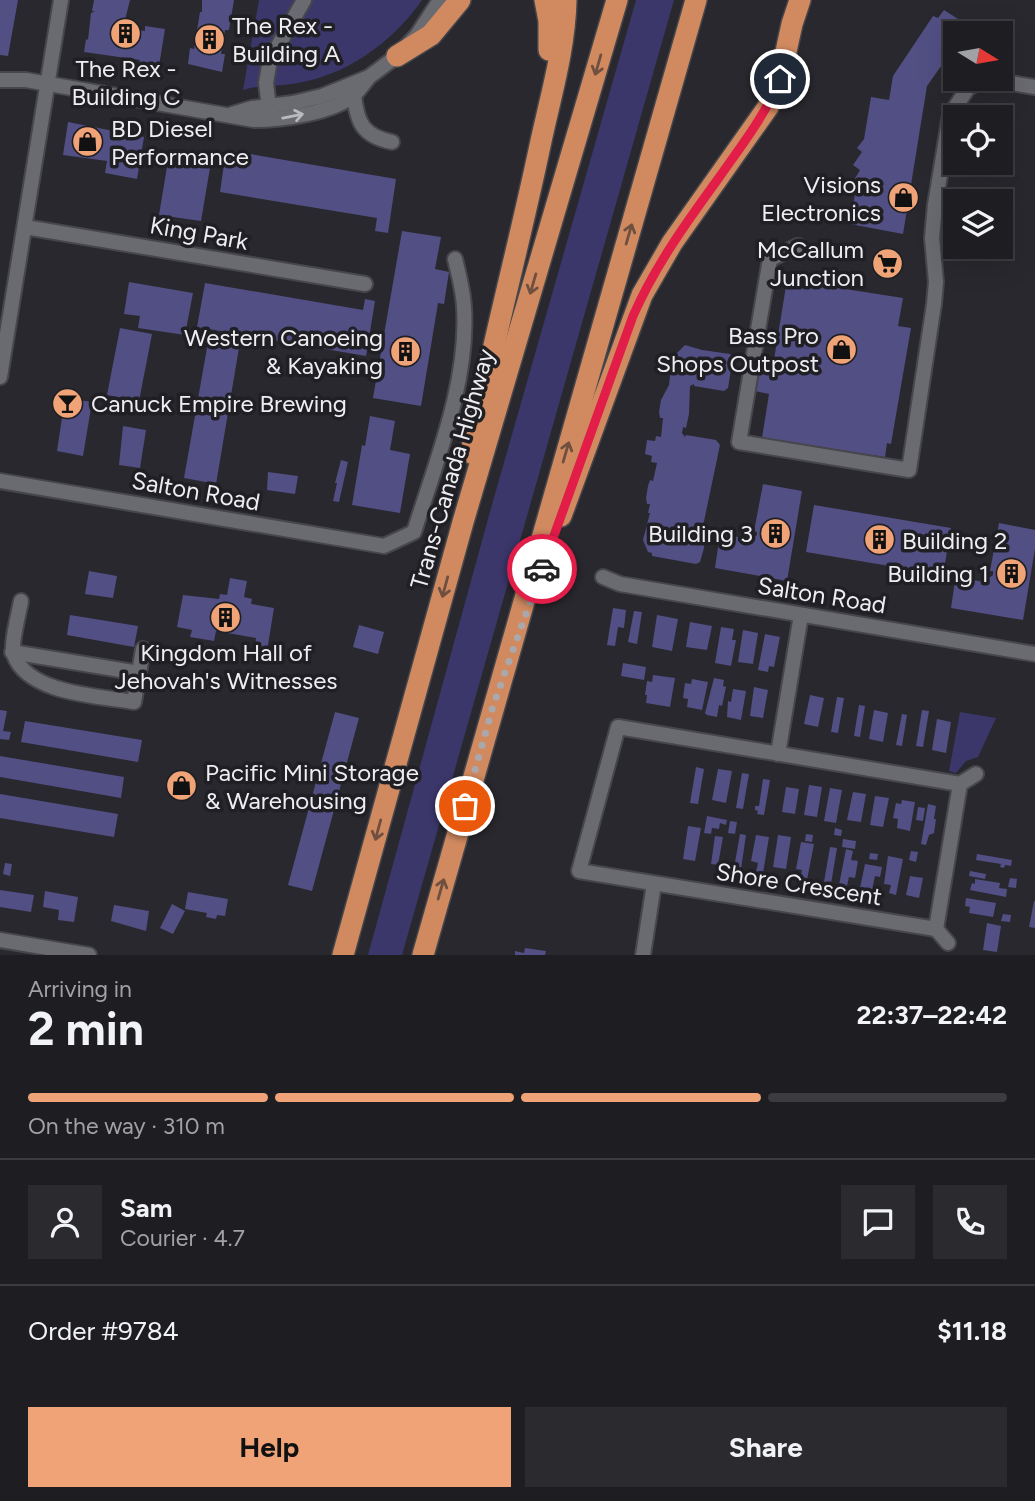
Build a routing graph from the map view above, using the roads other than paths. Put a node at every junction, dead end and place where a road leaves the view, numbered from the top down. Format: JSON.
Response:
{"nodes":[{"id":1,"x":61,"y":0,"type":"edge"},
{"id":2,"x":303,"y":0,"type":"edge"},
{"id":3,"x":440,"y":0,"type":"edge"},
{"id":4,"x":460,"y":0,"type":"edge"},
{"id":5,"x":545,"y":0,"type":"edge"},
{"id":6,"x":566,"y":0,"type":"edge"},
{"id":7,"x":617,"y":0,"type":"edge"},
{"id":8,"x":696,"y":0,"type":"edge"},
{"id":9,"x":800,"y":0,"type":"edge"},
{"id":10,"x":397,"y":56,"type":"junction"},
{"id":11,"x":369,"y":76,"type":"junction"},
{"id":12,"x":0,"y":80,"type":"edge"},
{"id":13,"x":48,"y":84,"type":"junction"},
{"id":14,"x":1035,"y":87,"type":"edge"},
{"id":15,"x":354,"y":95,"type":"junction"},
{"id":16,"x":269,"y":107,"type":"junction"},
{"id":17,"x":230,"y":114,"type":"junction"},
{"id":18,"x":392,"y":142,"type":"dead end"},
{"id":19,"x":533,"y":181,"type":"junction"},
{"id":20,"x":25,"y":227,"type":"junction"},
{"id":21,"x":798,"y":246,"type":"dead end"},
{"id":22,"x":455,"y":259,"type":"dead end"},
{"id":23,"x":365,"y":284,"type":"dead end"},
{"id":24,"x":0,"y":377,"type":"edge"},
{"id":25,"x":0,"y":481,"type":"edge"},
{"id":26,"x":463,"y":522,"type":"junction"},
{"id":27,"x":603,"y":577,"type":"dead end"},
{"id":28,"x":20,"y":601,"type":"dead end"},
{"id":29,"x":801,"y":615,"type":"junction"},
{"id":30,"x":143,"y":649,"type":"dead end"},
{"id":31,"x":12,"y":652,"type":"junction"},
{"id":32,"x":1035,"y":654,"type":"edge"},
{"id":33,"x":139,"y":673,"type":"junction"},
{"id":34,"x":493,"y":706,"type":"junction"},
{"id":35,"x":778,"y":754,"type":"junction"},
{"id":36,"x":976,"y":774,"type":"dead end"},
{"id":37,"x":960,"y":784,"type":"junction"},
{"id":38,"x":654,"y":884,"type":"junction"},
{"id":39,"x":936,"y":929,"type":"junction"},
{"id":40,"x":0,"y":940,"type":"edge"},
{"id":41,"x":948,"y":943,"type":"dead end"},
{"id":42,"x":89,"y":955,"type":"edge"},
{"id":43,"x":343,"y":955,"type":"edge"},
{"id":44,"x":423,"y":955,"type":"edge"},
{"id":45,"x":643,"y":955,"type":"edge"}],
"edges":[{"from":1,"to":13,"type":"street"},
{"from":2,"to":16,"type":"street"},
{"from":3,"to":10,"type":"street"},
{"from":4,"to":10,"type":"highway"},
{"from":5,"to":19,"type":"highway"},
{"from":6,"to":19,"type":"highway"},
{"from":7,"to":26,"type":"highway","name":"Trans-Canada Highway","one_way":true},
{"from":34,"to":8,"type":"highway","one_way":true},
{"from":9,"to":34,"type":"highway"},
{"from":10,"to":11,"type":"street"},
{"from":11,"to":15,"type":"street"},
{"from":11,"to":16,"type":"street"},
{"from":12,"to":13,"type":"street"},
{"from":13,"to":17,"type":"street"},
{"from":13,"to":20,"type":"street"},
{"from":14,"to":21,"type":"street"},
{"from":17,"to":15,"type":"street","one_way":true},
{"from":15,"to":18,"type":"street"},
{"from":16,"to":17,"type":"street"},
{"from":19,"to":26,"type":"highway"},
{"from":20,"to":23,"type":"street","name":"King Park"},
{"from":20,"to":24,"type":"street"},
{"from":22,"to":25,"type":"street","name":"Salton Road"},
{"from":26,"to":43,"type":"highway","name":"Trans-Canada Highway","one_way":true},
{"from":27,"to":29,"type":"street","name":"Salton Road"},
{"from":28,"to":31,"type":"street"},
{"from":29,"to":32,"type":"street","name":"Salton Road"},
{"from":29,"to":35,"type":"street"},
{"from":30,"to":33,"type":"street"},
{"from":31,"to":33,"type":"street"},
{"from":31,"to":33,"type":"street"},
{"from":44,"to":34,"type":"highway","one_way":true},
{"from":35,"to":37,"type":"street"},
{"from":35,"to":38,"type":"street","name":"Shore Crescent"},
{"from":36,"to":37,"type":"street"},
{"from":37,"to":39,"type":"street"},
{"from":38,"to":39,"type":"street","name":"Shore Crescent"},
{"from":38,"to":45,"type":"street"},
{"from":39,"to":41,"type":"street"},
{"from":40,"to":42,"type":"street"}]}
